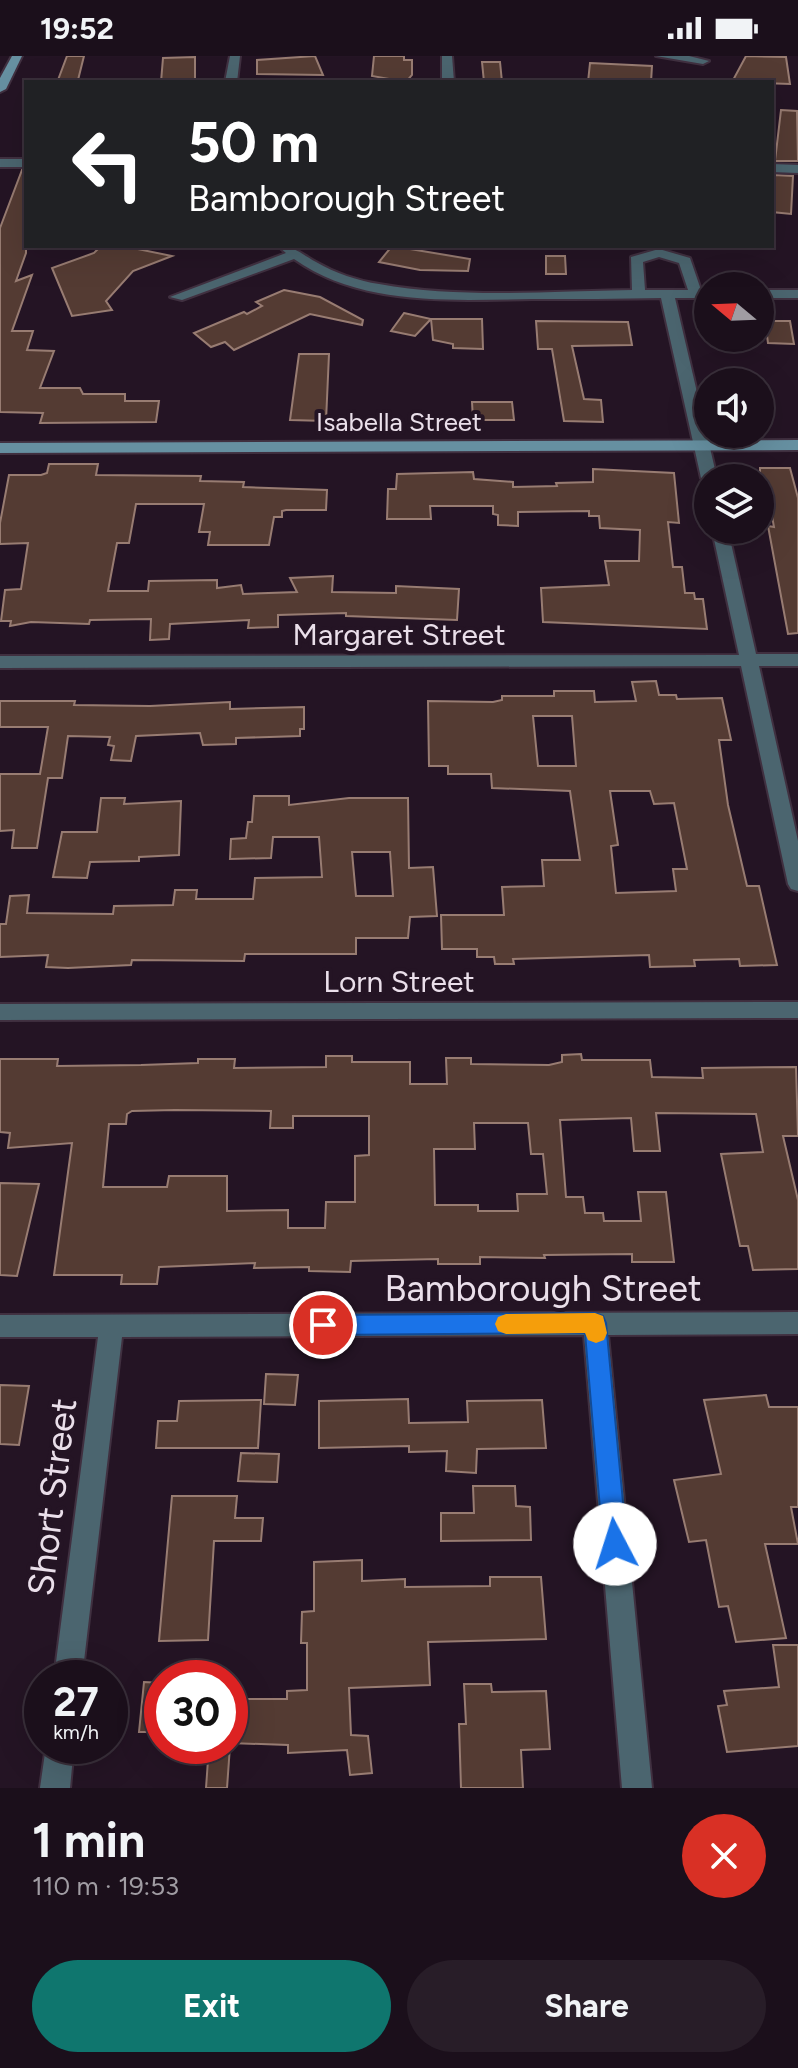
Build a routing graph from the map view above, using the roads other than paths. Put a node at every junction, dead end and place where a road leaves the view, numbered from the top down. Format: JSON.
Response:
{"nodes":[{"id":1,"x":4,"y":56,"type":"edge"},
{"id":2,"x":17,"y":56,"type":"edge"},
{"id":3,"x":235,"y":56,"type":"edge"},
{"id":4,"x":447,"y":56,"type":"edge"},
{"id":5,"x":661,"y":56,"type":"edge"},
{"id":6,"x":703,"y":61,"type":"dead end"},
{"id":7,"x":0,"y":78,"type":"edge"},
{"id":8,"x":231,"y":80,"type":"edge"},
{"id":9,"x":448,"y":80,"type":"edge"},
{"id":10,"x":0,"y":89,"type":"edge"},
{"id":11,"x":0,"y":163,"type":"edge"},
{"id":12,"x":24,"y":163,"type":"edge"},
{"id":13,"x":774,"y":168,"type":"edge"},
{"id":14,"x":798,"y":169,"type":"edge"},
{"id":15,"x":289,"y":250,"type":"edge"},
{"id":16,"x":694,"y":278,"type":"edge"},
{"id":17,"x":639,"y":294,"type":"junction"},
{"id":18,"x":667,"y":294,"type":"junction"},
{"id":19,"x":694,"y":294,"type":"edge"},
{"id":20,"x":774,"y":294,"type":"edge"},
{"id":21,"x":798,"y":294,"type":"edge"},
{"id":22,"x":177,"y":297,"type":"dead end"},
{"id":23,"x":694,"y":411,"type":"edge"},
{"id":24,"x":774,"y":445,"type":"edge"},
{"id":25,"x":798,"y":445,"type":"edge"},
{"id":26,"x":694,"y":446,"type":"edge"},
{"id":27,"x":0,"y":448,"type":"edge"},
{"id":28,"x":723,"y":544,"type":"edge"},
{"id":29,"x":798,"y":660,"type":"edge"},
{"id":30,"x":748,"y":661,"type":"junction"},
{"id":31,"x":0,"y":662,"type":"edge"},
{"id":32,"x":798,"y":884,"type":"edge"},
{"id":33,"x":798,"y":1010,"type":"edge"},
{"id":34,"x":0,"y":1012,"type":"edge"},
{"id":35,"x":595,"y":1323,"type":"junction"},
{"id":36,"x":798,"y":1323,"type":"edge"},
{"id":37,"x":0,"y":1326,"type":"edge"},
{"id":38,"x":111,"y":1326,"type":"junction"},
{"id":39,"x":70,"y":1660,"type":"edge"},
{"id":40,"x":58,"y":1764,"type":"edge"},
{"id":41,"x":55,"y":1788,"type":"edge"},
{"id":42,"x":637,"y":1788,"type":"edge"}],
"edges":[{"from":1,"to":7,"type":"street"},
{"from":2,"to":10,"type":"street"},
{"from":3,"to":8,"type":"street"},
{"from":4,"to":9,"type":"street"},
{"from":5,"to":6,"type":"street"},
{"from":11,"to":12,"type":"street"},
{"from":13,"to":14,"type":"street"},
{"from":15,"to":17,"type":"street"},
{"from":15,"to":22,"type":"street"},
{"from":16,"to":17,"type":"street"},
{"from":17,"to":18,"type":"street"},
{"from":18,"to":19,"type":"street"},
{"from":18,"to":23,"type":"street"},
{"from":20,"to":21,"type":"street"},
{"from":24,"to":25,"type":"street","name":"Isabella Street"},
{"from":26,"to":27,"type":"street","name":"Isabella Street"},
{"from":28,"to":30,"type":"street"},
{"from":29,"to":30,"type":"street","name":"Margaret Street"},
{"from":30,"to":31,"type":"street","name":"Margaret Street"},
{"from":30,"to":32,"type":"street"},
{"from":33,"to":34,"type":"street","name":"Lorn Street"},
{"from":35,"to":36,"type":"street","name":"Bamborough Street"},
{"from":35,"to":38,"type":"street","name":"Bamborough Street"},
{"from":35,"to":42,"type":"street"},
{"from":37,"to":38,"type":"street","name":"Bamborough Street"},
{"from":38,"to":39,"type":"street","name":"Short Street"},
{"from":40,"to":41,"type":"street"}]}
